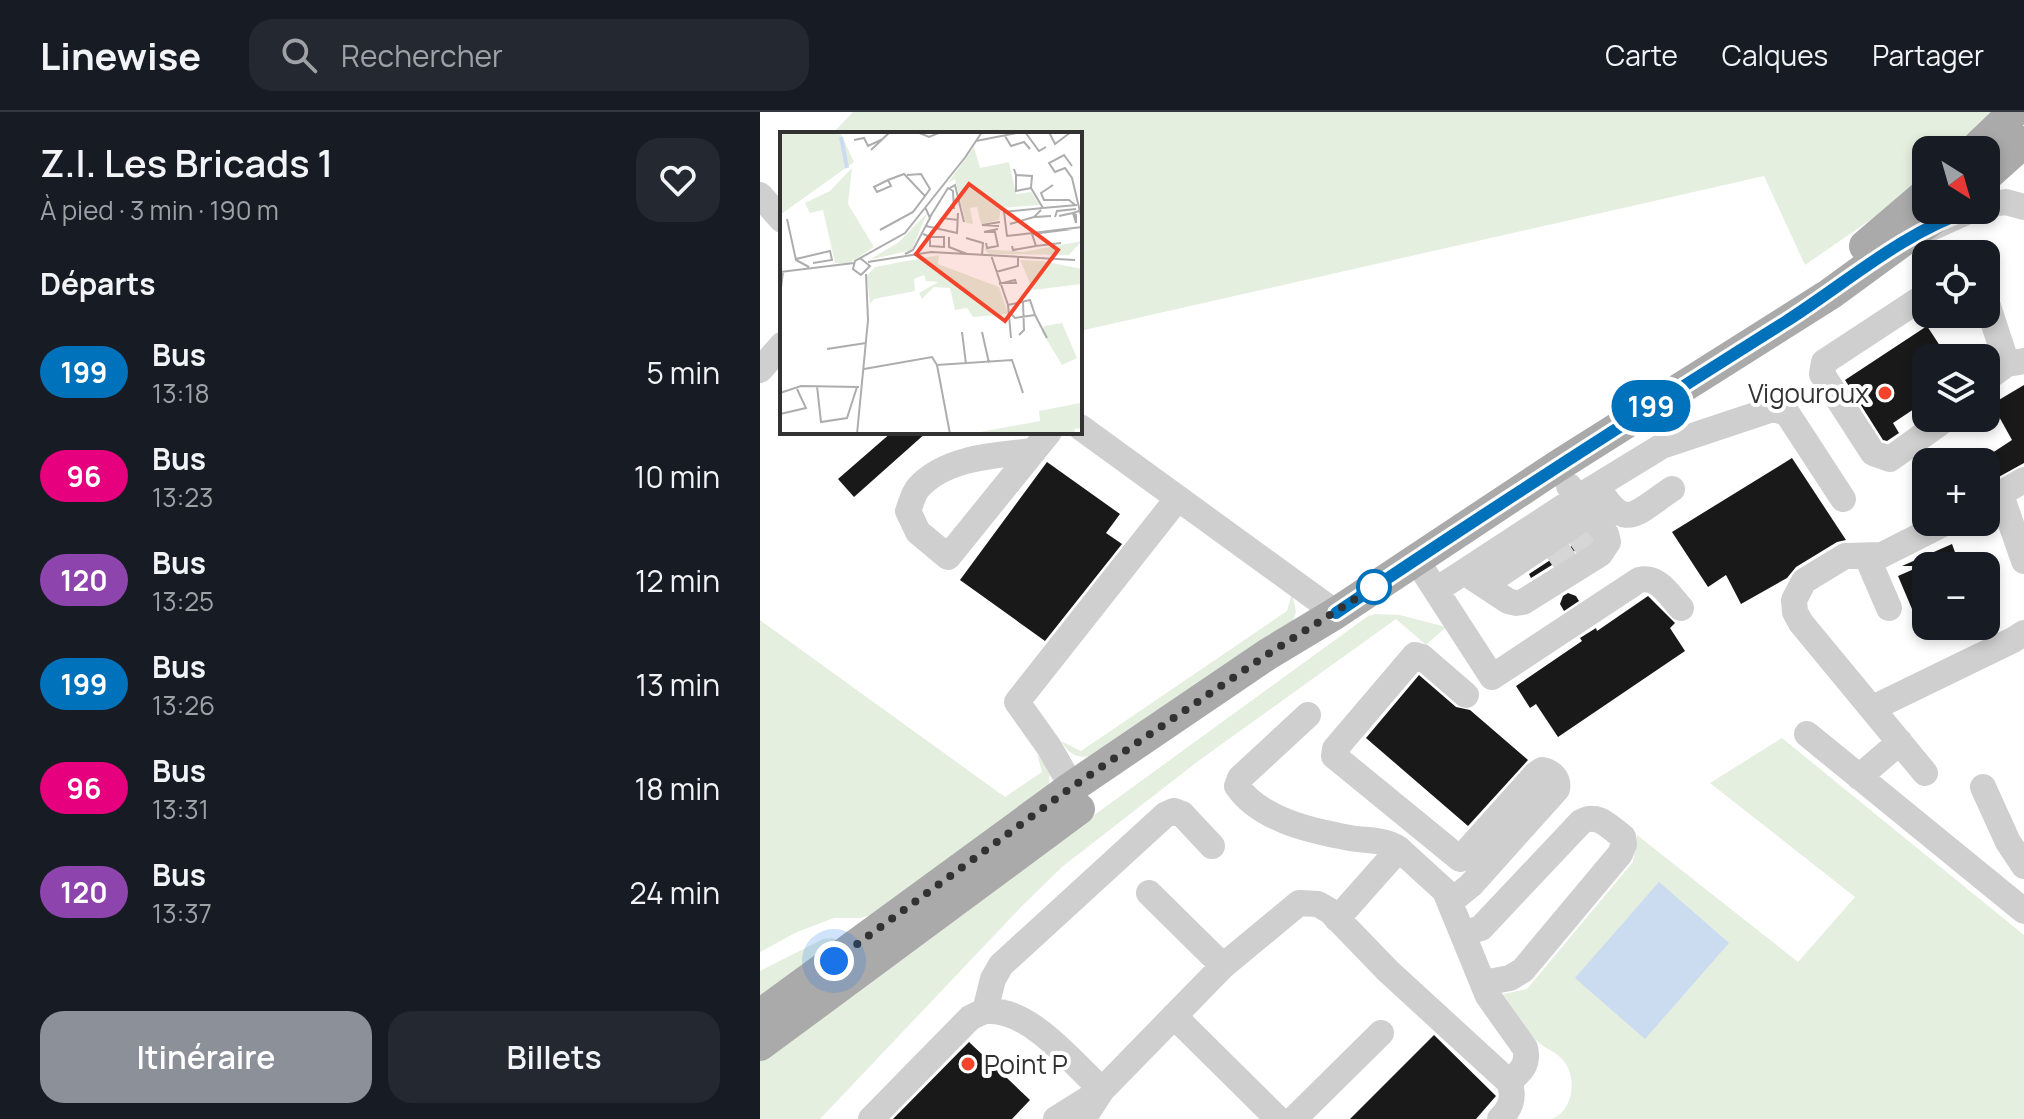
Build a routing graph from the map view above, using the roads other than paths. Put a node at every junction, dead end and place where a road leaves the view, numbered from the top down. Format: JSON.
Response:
{"nodes":[{"id":1,"x":2014,"y":112,"type":"edge"},
{"id":2,"x":1989,"y":136,"type":"edge"},
{"id":3,"x":2024,"y":142,"type":"edge"},
{"id":4,"x":2000,"y":163,"type":"edge"},
{"id":5,"x":760,"y":195,"type":"edge"},
{"id":6,"x":2000,"y":203,"type":"edge"},
{"id":7,"x":1912,"y":206,"type":"edge"},
{"id":8,"x":2024,"y":207,"type":"edge"},
{"id":9,"x":760,"y":217,"type":"edge"},
{"id":10,"x":780,"y":218,"type":"edge"},
{"id":11,"x":1927,"y":224,"type":"edge"},
{"id":12,"x":1940,"y":224,"type":"edge"},
{"id":13,"x":780,"y":231,"type":"edge"},
{"id":14,"x":1907,"y":239,"type":"junction"},
{"id":15,"x":1912,"y":304,"type":"edge"},
{"id":16,"x":1994,"y":328,"type":"edge"},
{"id":17,"x":780,"y":347,"type":"edge"},
{"id":18,"x":2006,"y":368,"type":"edge"},
{"id":19,"x":760,"y":370,"type":"edge"},
{"id":20,"x":1621,"y":425,"type":"junction"},
{"id":21,"x":1082,"y":428,"type":"edge"},
{"id":22,"x":1928,"y":432,"type":"edge"},
{"id":23,"x":1041,"y":441,"type":"edge"},
{"id":24,"x":1556,"y":467,"type":"junction"},
{"id":25,"x":2024,"y":480,"type":"edge"},
{"id":26,"x":1672,"y":489,"type":"dead end"},
{"id":27,"x":2000,"y":495,"type":"edge"},
{"id":28,"x":1178,"y":498,"type":"junction"},
{"id":29,"x":1843,"y":499,"type":"dead end"},
{"id":30,"x":2000,"y":511,"type":"edge"},
{"id":31,"x":1919,"y":536,"type":"edge"},
{"id":32,"x":1562,"y":549,"type":"junction"},
{"id":33,"x":1867,"y":557,"type":"junction"},
{"id":34,"x":1416,"y":559,"type":"junction"},
{"id":35,"x":2024,"y":561,"type":"edge"},
{"id":36,"x":1474,"y":579,"type":"junction"},
{"id":37,"x":1436,"y":590,"type":"junction"},
{"id":38,"x":1681,"y":608,"type":"dead end"},
{"id":39,"x":1889,"y":608,"type":"dead end"},
{"id":40,"x":1336,"y":613,"type":"junction"},
{"id":41,"x":2024,"y":633,"type":"edge"},
{"id":42,"x":1466,"y":695,"type":"dead end"},
{"id":43,"x":1873,"y":708,"type":"junction"},
{"id":44,"x":1308,"y":715,"type":"dead end"},
{"id":45,"x":1807,"y":734,"type":"dead end"},
{"id":46,"x":1900,"y":742,"type":"junction"},
{"id":47,"x":1925,"y":773,"type":"dead end"},
{"id":48,"x":1859,"y":777,"type":"junction"},
{"id":49,"x":1072,"y":787,"type":"junction"},
{"id":50,"x":1983,"y":787,"type":"dead end"},
{"id":51,"x":1394,"y":806,"type":"junction"},
{"id":52,"x":1362,"y":839,"type":"junction"},
{"id":53,"x":1212,"y":846,"type":"dead end"},
{"id":54,"x":1399,"y":849,"type":"junction"},
{"id":55,"x":1460,"y":859,"type":"junction"},
{"id":56,"x":2024,"y":866,"type":"edge"},
{"id":57,"x":1149,"y":893,"type":"dead end"},
{"id":58,"x":1444,"y":893,"type":"junction"},
{"id":59,"x":2024,"y":911,"type":"edge"},
{"id":60,"x":1337,"y":919,"type":"junction"},
{"id":61,"x":1463,"y":934,"type":"junction"},
{"id":62,"x":1223,"y":966,"type":"junction"},
{"id":63,"x":1483,"y":983,"type":"junction"},
{"id":64,"x":985,"y":1011,"type":"junction"},
{"id":65,"x":760,"y":1015,"type":"edge"},
{"id":66,"x":1174,"y":1016,"type":"junction"},
{"id":67,"x":1381,"y":1033,"type":"dead end"},
{"id":68,"x":760,"y":1045,"type":"edge"},
{"id":69,"x":1509,"y":1082,"type":"junction"},
{"id":70,"x":1102,"y":1090,"type":"junction"},
{"id":71,"x":871,"y":1119,"type":"edge"},
{"id":72,"x":1056,"y":1119,"type":"edge"},
{"id":73,"x":1083,"y":1119,"type":"edge"},
{"id":74,"x":1278,"y":1119,"type":"edge"},
{"id":75,"x":1294,"y":1119,"type":"edge"},
{"id":76,"x":1500,"y":1119,"type":"edge"}],
"edges":[{"from":1,"to":2,"type":"main road"},
{"from":3,"to":4,"type":"main road"},
{"from":5,"to":10,"type":"street"},
{"from":6,"to":8,"type":"street"},
{"from":7,"to":20,"type":"main road"},
{"from":9,"to":13,"type":"street"},
{"from":11,"to":14,"type":"main road"},
{"from":12,"to":14,"type":"street"},
{"from":14,"to":20,"type":"main road"},
{"from":15,"to":22,"type":"street"},
{"from":16,"to":18,"type":"street"},
{"from":17,"to":19,"type":"street"},
{"from":20,"to":24,"type":"main road"},
{"from":21,"to":28,"type":"street"},
{"from":23,"to":23,"type":"street"},
{"from":24,"to":32,"type":"street"},
{"from":24,"to":34,"type":"main road"},
{"from":25,"to":27,"type":"street"},
{"from":26,"to":32,"type":"street"},
{"from":28,"to":40,"type":"street"},
{"from":28,"to":49,"type":"street"},
{"from":29,"to":32,"type":"street"},
{"from":30,"to":35,"type":"street"},
{"from":31,"to":33,"type":"street"},
{"from":32,"to":36,"type":"street"},
{"from":32,"to":36,"type":"street"},
{"from":32,"to":36,"type":"street"},
{"from":33,"to":39,"type":"street"},
{"from":33,"to":43,"type":"street"},
{"from":34,"to":37,"type":"street"},
{"from":34,"to":40,"type":"main road"},
{"from":36,"to":37,"type":"street"},
{"from":37,"to":38,"type":"street"},
{"from":40,"to":49,"type":"main road"},
{"from":40,"to":68,"type":"main road"},
{"from":41,"to":43,"type":"street"},
{"from":42,"to":51,"type":"street"},
{"from":43,"to":46,"type":"street"},
{"from":44,"to":52,"type":"street"},
{"from":45,"to":48,"type":"street"},
{"from":46,"to":47,"type":"street"},
{"from":46,"to":48,"type":"street"},
{"from":48,"to":59,"type":"street"},
{"from":49,"to":65,"type":"main road"},
{"from":50,"to":56,"type":"street"},
{"from":51,"to":52,"type":"street"},
{"from":51,"to":55,"type":"street"},
{"from":52,"to":54,"type":"street"},
{"from":53,"to":64,"type":"street"},
{"from":54,"to":58,"type":"street"},
{"from":54,"to":60,"type":"street"},
{"from":55,"to":58,"type":"street"},
{"from":55,"to":58,"type":"street"},
{"from":57,"to":62,"type":"street"},
{"from":58,"to":61,"type":"street"},
{"from":60,"to":62,"type":"street"},
{"from":60,"to":69,"type":"street"},
{"from":61,"to":63,"type":"street"},
{"from":61,"to":63,"type":"street"},
{"from":62,"to":66,"type":"street"},
{"from":63,"to":69,"type":"street"},
{"from":64,"to":70,"type":"street"},
{"from":64,"to":71,"type":"street"},
{"from":66,"to":70,"type":"street"},
{"from":66,"to":74,"type":"street"},
{"from":67,"to":75,"type":"street"},
{"from":69,"to":76,"type":"street"},
{"from":70,"to":72,"type":"street"},
{"from":70,"to":73,"type":"street"}]}
